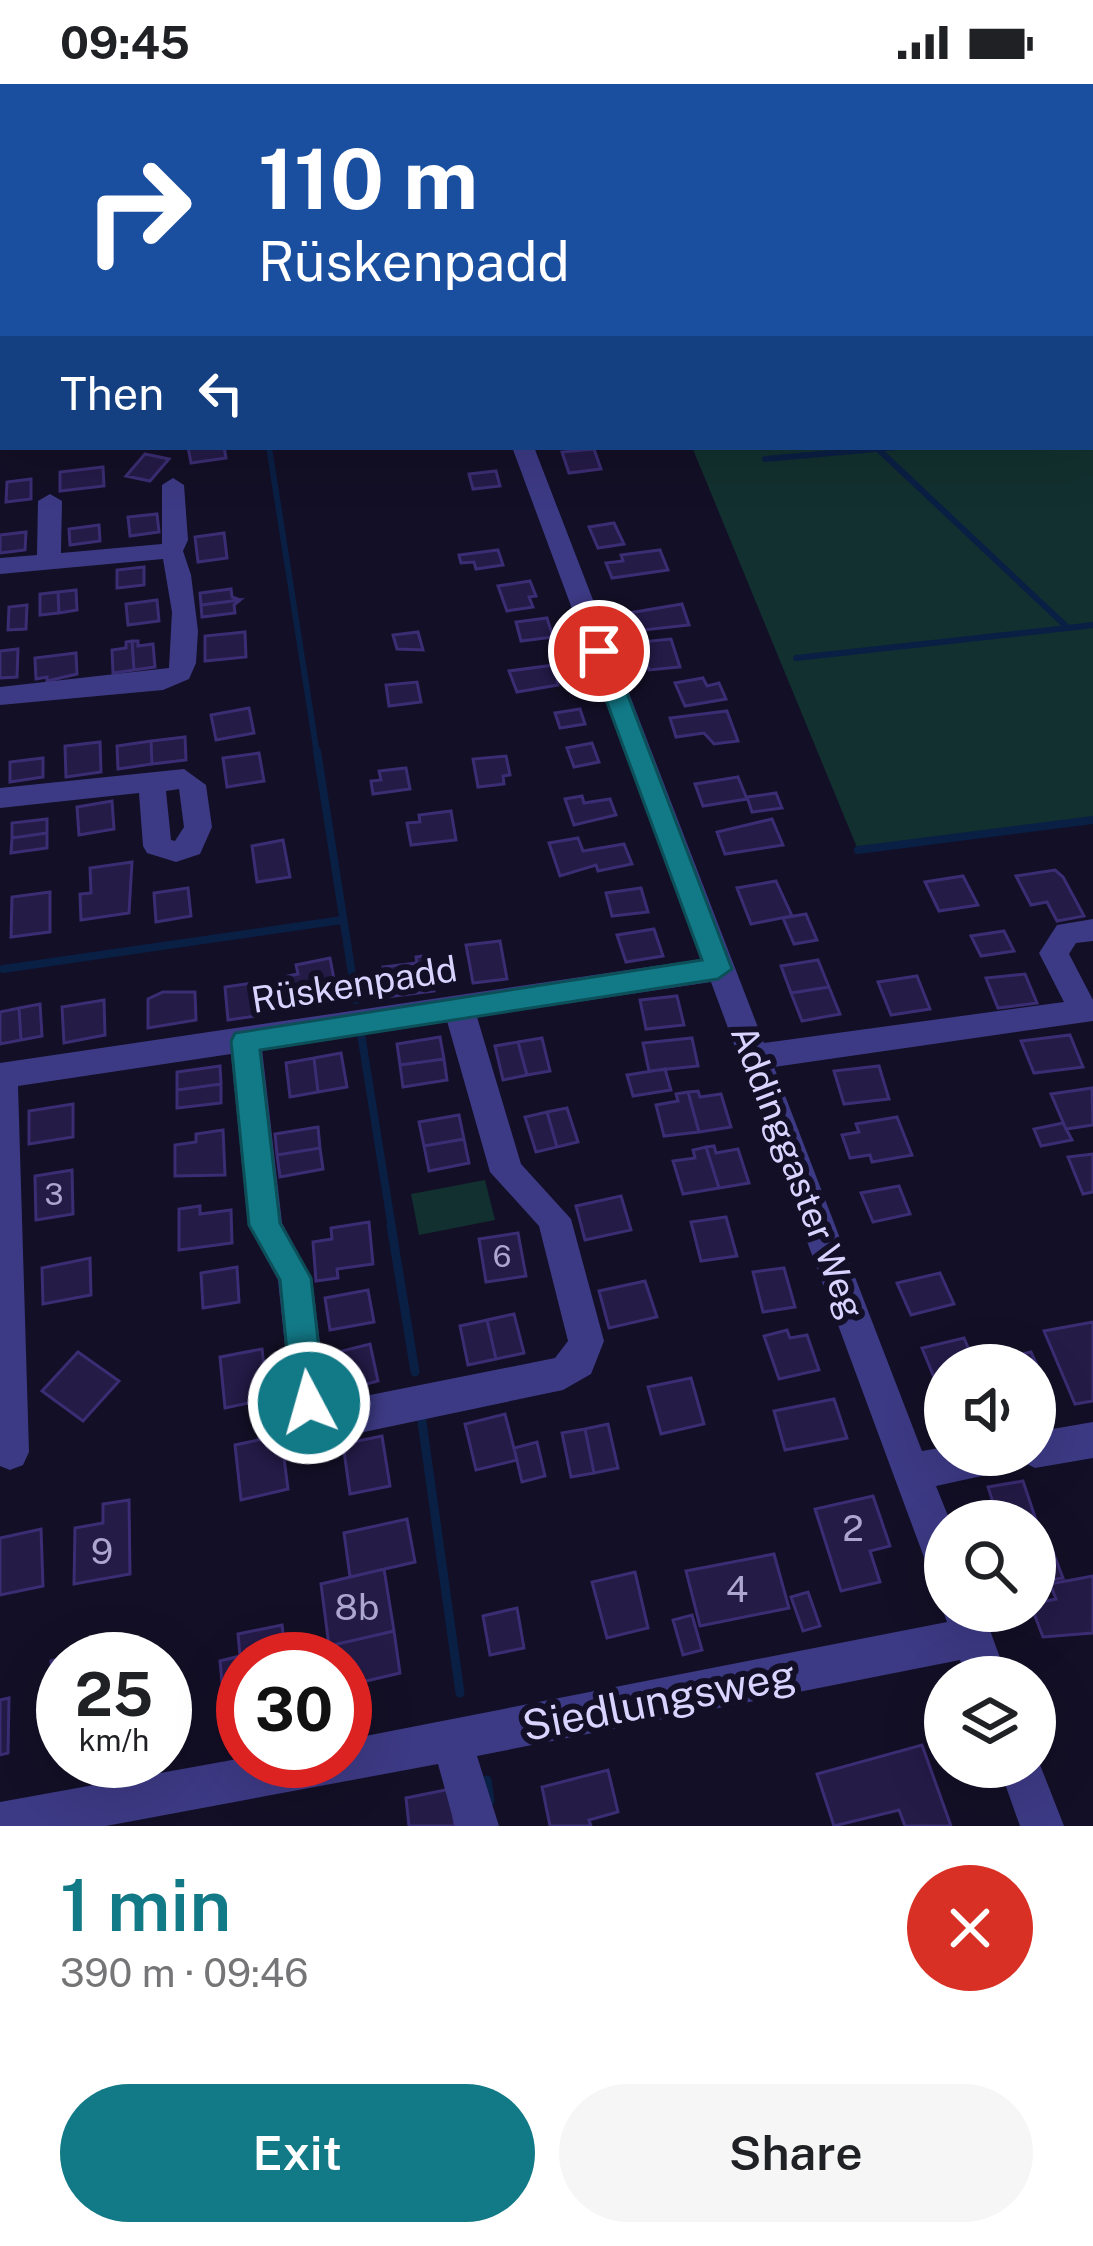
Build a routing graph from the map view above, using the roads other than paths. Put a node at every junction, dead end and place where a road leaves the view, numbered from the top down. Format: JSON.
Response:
{"nodes":[{"id":1,"x":524,"y":450,"type":"edge"},
{"id":2,"x":173,"y":485,"type":"dead end"},
{"id":3,"x":50,"y":501,"type":"dead end"},
{"id":4,"x":171,"y":551,"type":"junction"},
{"id":5,"x":49,"y":563,"type":"junction"},
{"id":6,"x":0,"y":566,"type":"edge"},
{"id":7,"x":0,"y":696,"type":"edge"},
{"id":8,"x":152,"y":785,"type":"dead end"},
{"id":9,"x":0,"y":798,"type":"edge"},
{"id":10,"x":1093,"y":930,"type":"edge"},
{"id":11,"x":718,"y":969,"type":"junction"},
{"id":12,"x":458,"y":1005,"type":"junction"},
{"id":13,"x":1088,"y":1021,"type":"edge"},
{"id":14,"x":245,"y":1041,"type":"junction"},
{"id":15,"x":753,"y":1057,"type":"junction"},
{"id":16,"x":1,"y":1074,"type":"edge"},
{"id":17,"x":1093,"y":1440,"type":"edge"},
{"id":18,"x":1056,"y":1446,"type":"edge"},
{"id":19,"x":10,"y":1452,"type":"dead end"},
{"id":20,"x":924,"y":1469,"type":"edge"},
{"id":21,"x":914,"y":1471,"type":"junction"},
{"id":22,"x":924,"y":1500,"type":"edge"},
{"id":23,"x":932,"y":1632,"type":"edge"},
{"id":24,"x":452,"y":1741,"type":"junction"},
{"id":25,"x":372,"y":1756,"type":"edge"},
{"id":26,"x":242,"y":1788,"type":"edge"},
{"id":27,"x":1028,"y":1788,"type":"edge"},
{"id":28,"x":156,"y":1811,"type":"edge"},
{"id":29,"x":0,"y":1824,"type":"edge"},
{"id":30,"x":477,"y":1826,"type":"edge"},
{"id":31,"x":1042,"y":1826,"type":"edge"}],
"edges":[{"from":1,"to":11,"type":"street","name":"Addinggaster Weg"},
{"from":2,"to":4,"type":"street"},
{"from":3,"to":5,"type":"street"},
{"from":4,"to":5,"type":"street"},
{"from":4,"to":7,"type":"street"},
{"from":5,"to":6,"type":"street"},
{"from":8,"to":9,"type":"street"},
{"from":10,"to":13,"type":"street"},
{"from":11,"to":12,"type":"street","name":"Rüskenpadd"},
{"from":11,"to":15,"type":"street","name":"Addinggaster Weg"},
{"from":12,"to":14,"type":"street","name":"Rüskenpadd"},
{"from":12,"to":14,"type":"street"},
{"from":13,"to":15,"type":"street"},
{"from":14,"to":16,"type":"street","name":"Rüskenpadd"},
{"from":15,"to":21,"type":"street","name":"Addinggaster Weg"},
{"from":16,"to":19,"type":"street"},
{"from":17,"to":18,"type":"street"},
{"from":20,"to":21,"type":"street"},
{"from":21,"to":22,"type":"street","name":"Addinggaster Weg"},
{"from":23,"to":24,"type":"street","name":"Siedlungsweg"},
{"from":24,"to":25,"type":"street","name":"Siedlungsweg"},
{"from":24,"to":30,"type":"street"},
{"from":26,"to":28,"type":"street","name":"Siedlungsweg"},
{"from":27,"to":31,"type":"street"},
{"from":28,"to":29,"type":"street","name":"Siedlungsweg"}]}
